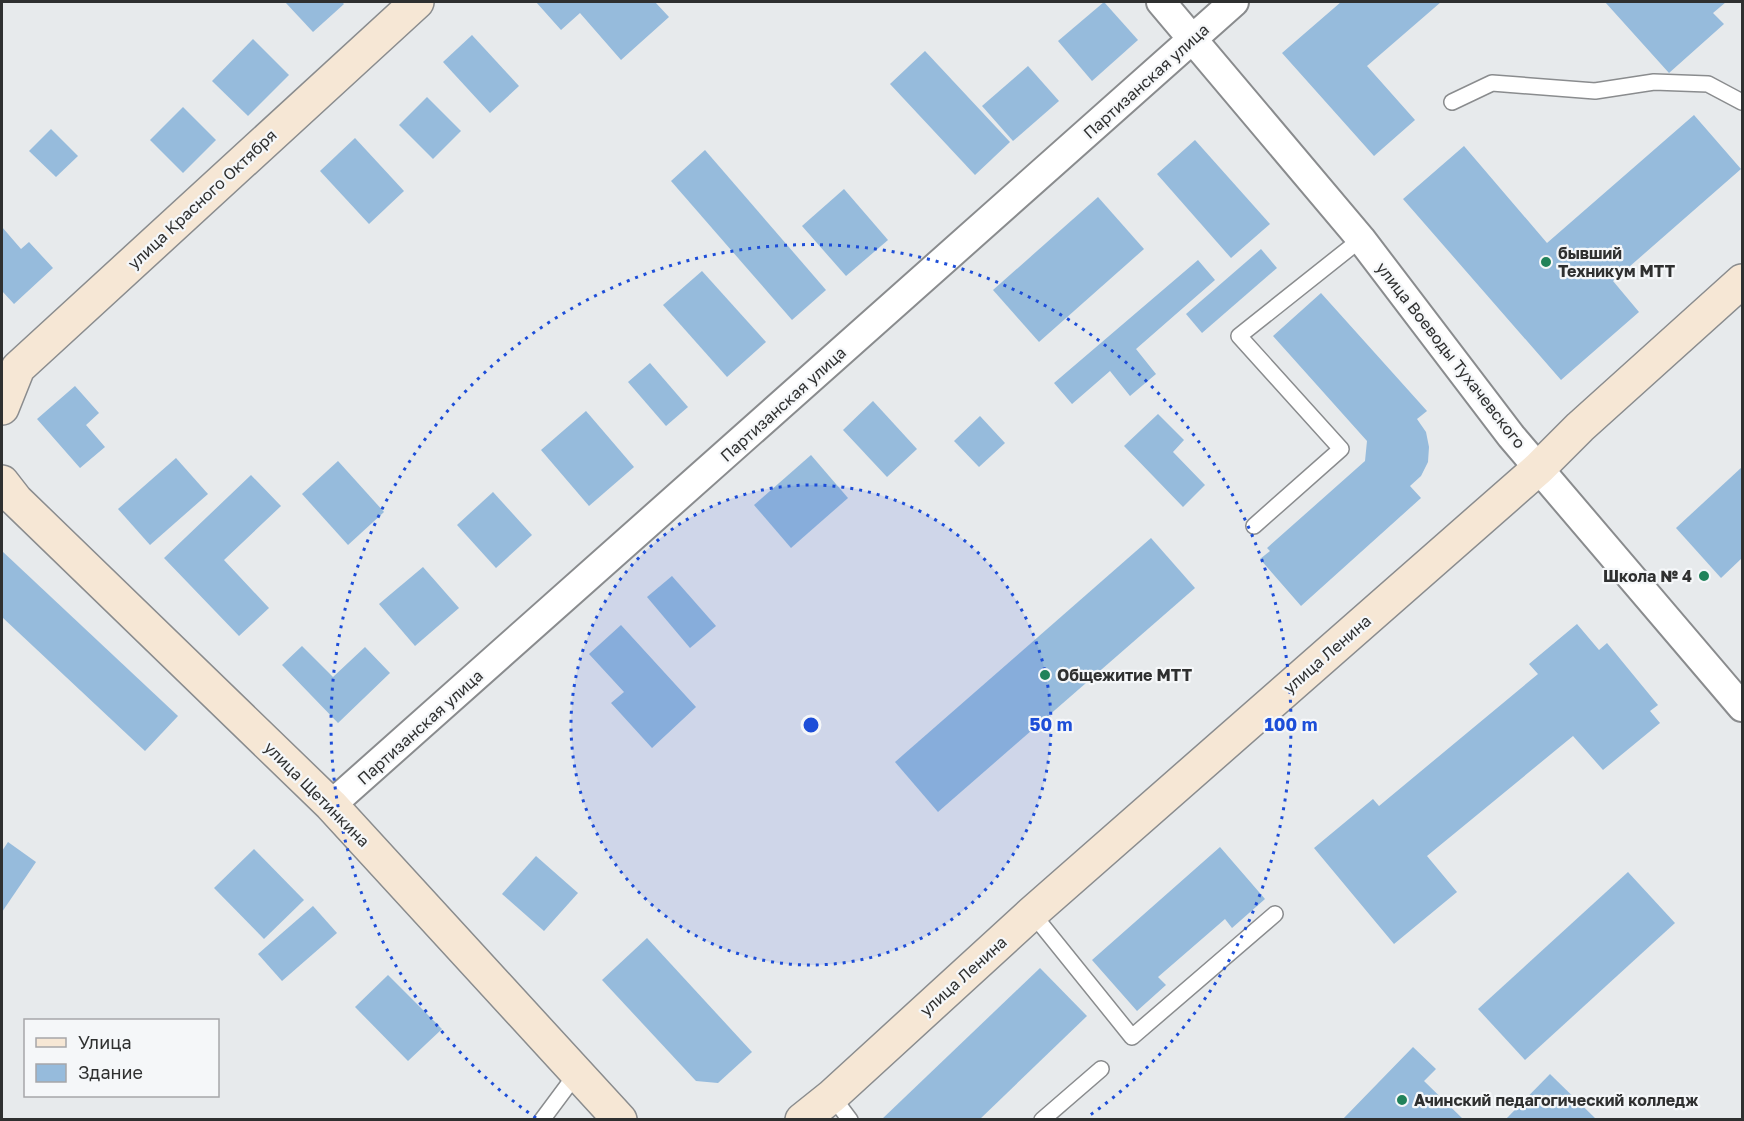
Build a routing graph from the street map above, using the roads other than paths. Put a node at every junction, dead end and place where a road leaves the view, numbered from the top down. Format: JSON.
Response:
{"nodes":[{"id":1,"x":417,"y":2,"type":"edge"},
{"id":2,"x":1161,"y":2,"type":"edge"},
{"id":3,"x":1234,"y":2,"type":"edge"},
{"id":4,"x":1193,"y":38,"type":"junction"},
{"id":5,"x":1452,"y":102,"type":"dead end"},
{"id":6,"x":1743,"y":102,"type":"edge"},
{"id":7,"x":1361,"y":239,"type":"junction"},
{"id":8,"x":1743,"y":281,"type":"edge"},
{"id":9,"x":2,"y":408,"type":"edge"},
{"id":10,"x":1539,"y":468,"type":"junction"},
{"id":11,"x":2,"y":482,"type":"edge"},
{"id":12,"x":1254,"y":526,"type":"dead end"},
{"id":13,"x":1743,"y":707,"type":"edge"},
{"id":14,"x":331,"y":805,"type":"junction"},
{"id":15,"x":1032,"y":913,"type":"junction"},
{"id":16,"x":1275,"y":914,"type":"dead end"},
{"id":17,"x":1101,"y":1069,"type":"dead end"},
{"id":18,"x":577,"y":1073,"type":"junction"},
{"id":19,"x":841,"y":1108,"type":"edge"},
{"id":20,"x":542,"y":1119,"type":"edge"},
{"id":21,"x":620,"y":1119,"type":"edge"},
{"id":22,"x":802,"y":1119,"type":"edge"},
{"id":23,"x":1042,"y":1119,"type":"edge"}],
"edges":[{"from":1,"to":9,"type":"main road","name":"улица Красного Октября"},
{"from":2,"to":4,"type":"street","name":"улица Воеводы Тухачевского"},
{"from":3,"to":4,"type":"street","name":"Партизанская улица"},
{"from":4,"to":7,"type":"street","name":"улица Воеводы Тухачевского"},
{"from":4,"to":14,"type":"street","name":"Партизанская улица"},
{"from":5,"to":6,"type":"lane"},
{"from":7,"to":10,"type":"street","name":"улица Воеводы Тухачевского"},
{"from":7,"to":12,"type":"lane"},
{"from":8,"to":10,"type":"main road","name":"улица Ленина"},
{"from":10,"to":13,"type":"street","name":"улица Воеводы Тухачевского"},
{"from":10,"to":15,"type":"main road","name":"улица Ленина"},
{"from":11,"to":14,"type":"main road","name":"улица Щетинкина"},
{"from":14,"to":18,"type":"main road","name":"улица Щетинкина"},
{"from":15,"to":16,"type":"lane"},
{"from":15,"to":19,"type":"main road","name":"улица Ленина"},
{"from":17,"to":23,"type":"lane"},
{"from":18,"to":20,"type":"lane"},
{"from":18,"to":21,"type":"main road","name":"улица Щетинкина"},
{"from":19,"to":22,"type":"main road","name":"улица Ленина"}]}
